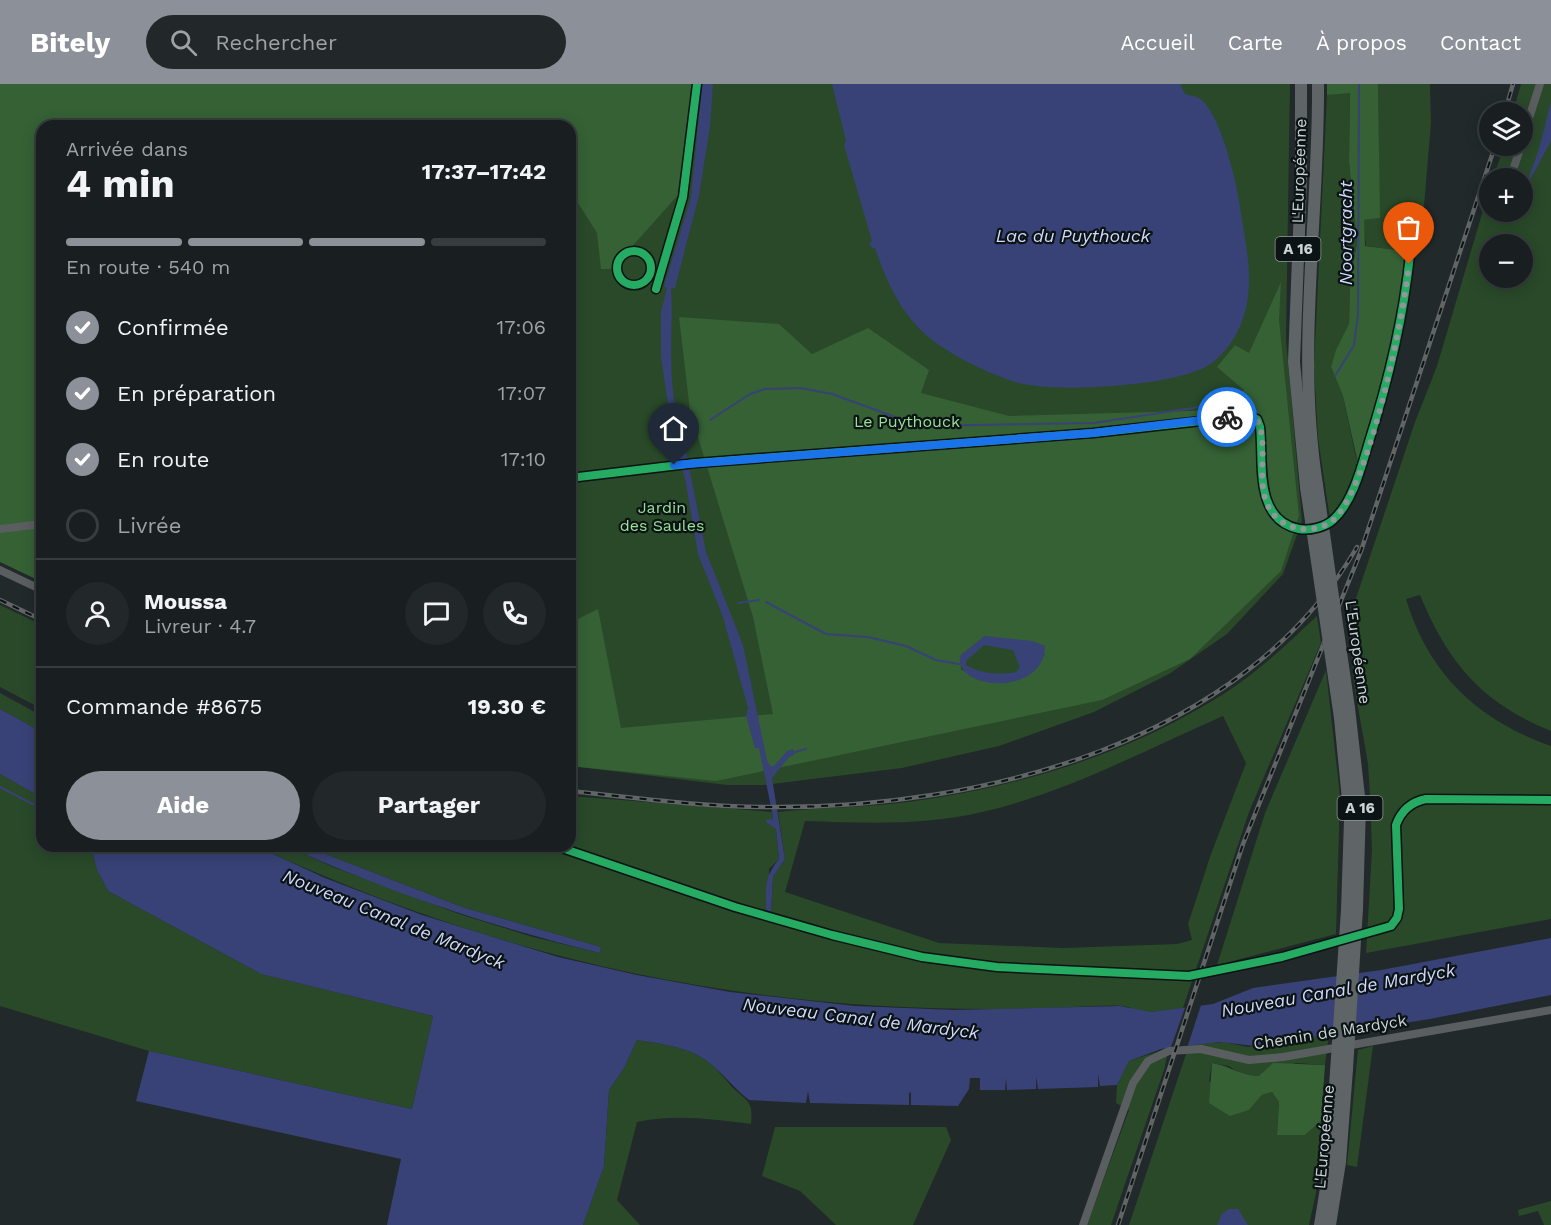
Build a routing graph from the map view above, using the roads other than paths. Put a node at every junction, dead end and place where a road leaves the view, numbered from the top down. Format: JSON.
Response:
{"nodes":[{"id":1,"x":1301,"y":84,"type":"edge"},
{"id":2,"x":1318,"y":84,"type":"edge"},
{"id":3,"x":1540,"y":84,"type":"edge"},
{"id":4,"x":1533,"y":106,"type":"edge"},
{"id":5,"x":1411,"y":244,"type":"dead end"},
{"id":6,"x":576,"y":477,"type":"edge"},
{"id":7,"x":1312,"y":486,"type":"junction"},
{"id":8,"x":36,"y":525,"type":"edge"},
{"id":9,"x":0,"y":529,"type":"edge"},
{"id":10,"x":0,"y":570,"type":"edge"},
{"id":11,"x":36,"y":587,"type":"edge"},
{"id":12,"x":1551,"y":800,"type":"edge"},
{"id":13,"x":574,"y":852,"type":"edge"},
{"id":14,"x":1352,"y":909,"type":"junction"},
{"id":15,"x":1551,"y":1010,"type":"edge"},
{"id":16,"x":1341,"y":1071,"type":"junction"},
{"id":17,"x":1083,"y":1225,"type":"edge"},
{"id":18,"x":1320,"y":1225,"type":"edge"},
{"id":19,"x":1330,"y":1225,"type":"edge"}],
"edges":[{"from":1,"to":7,"type":"highway","name":"L'Européenne","number":"A 16"},
{"from":2,"to":7,"type":"highway","name":"L'Européenne","number":"A 16"},
{"from":3,"to":4,"type":"street"},
{"from":5,"to":6,"type":"street"},
{"from":7,"to":14,"type":"highway","name":"L'Européenne","number":"A 16","bridge":true},
{"from":7,"to":14,"type":"highway","name":"L'Européenne","number":"A 16","bridge":true},
{"from":8,"to":9,"type":"street"},
{"from":10,"to":11,"type":"street"},
{"from":12,"to":13,"type":"street"},
{"from":14,"to":16,"type":"highway","name":"L'Européenne","number":"A 16","bridge":true},
{"from":15,"to":17,"type":"street","name":"Chemin de Mardyck"},
{"from":16,"to":18,"type":"highway","name":"L'Européenne","number":"A 16"},
{"from":16,"to":19,"type":"highway","name":"L'Européenne","number":"A 16"}]}
